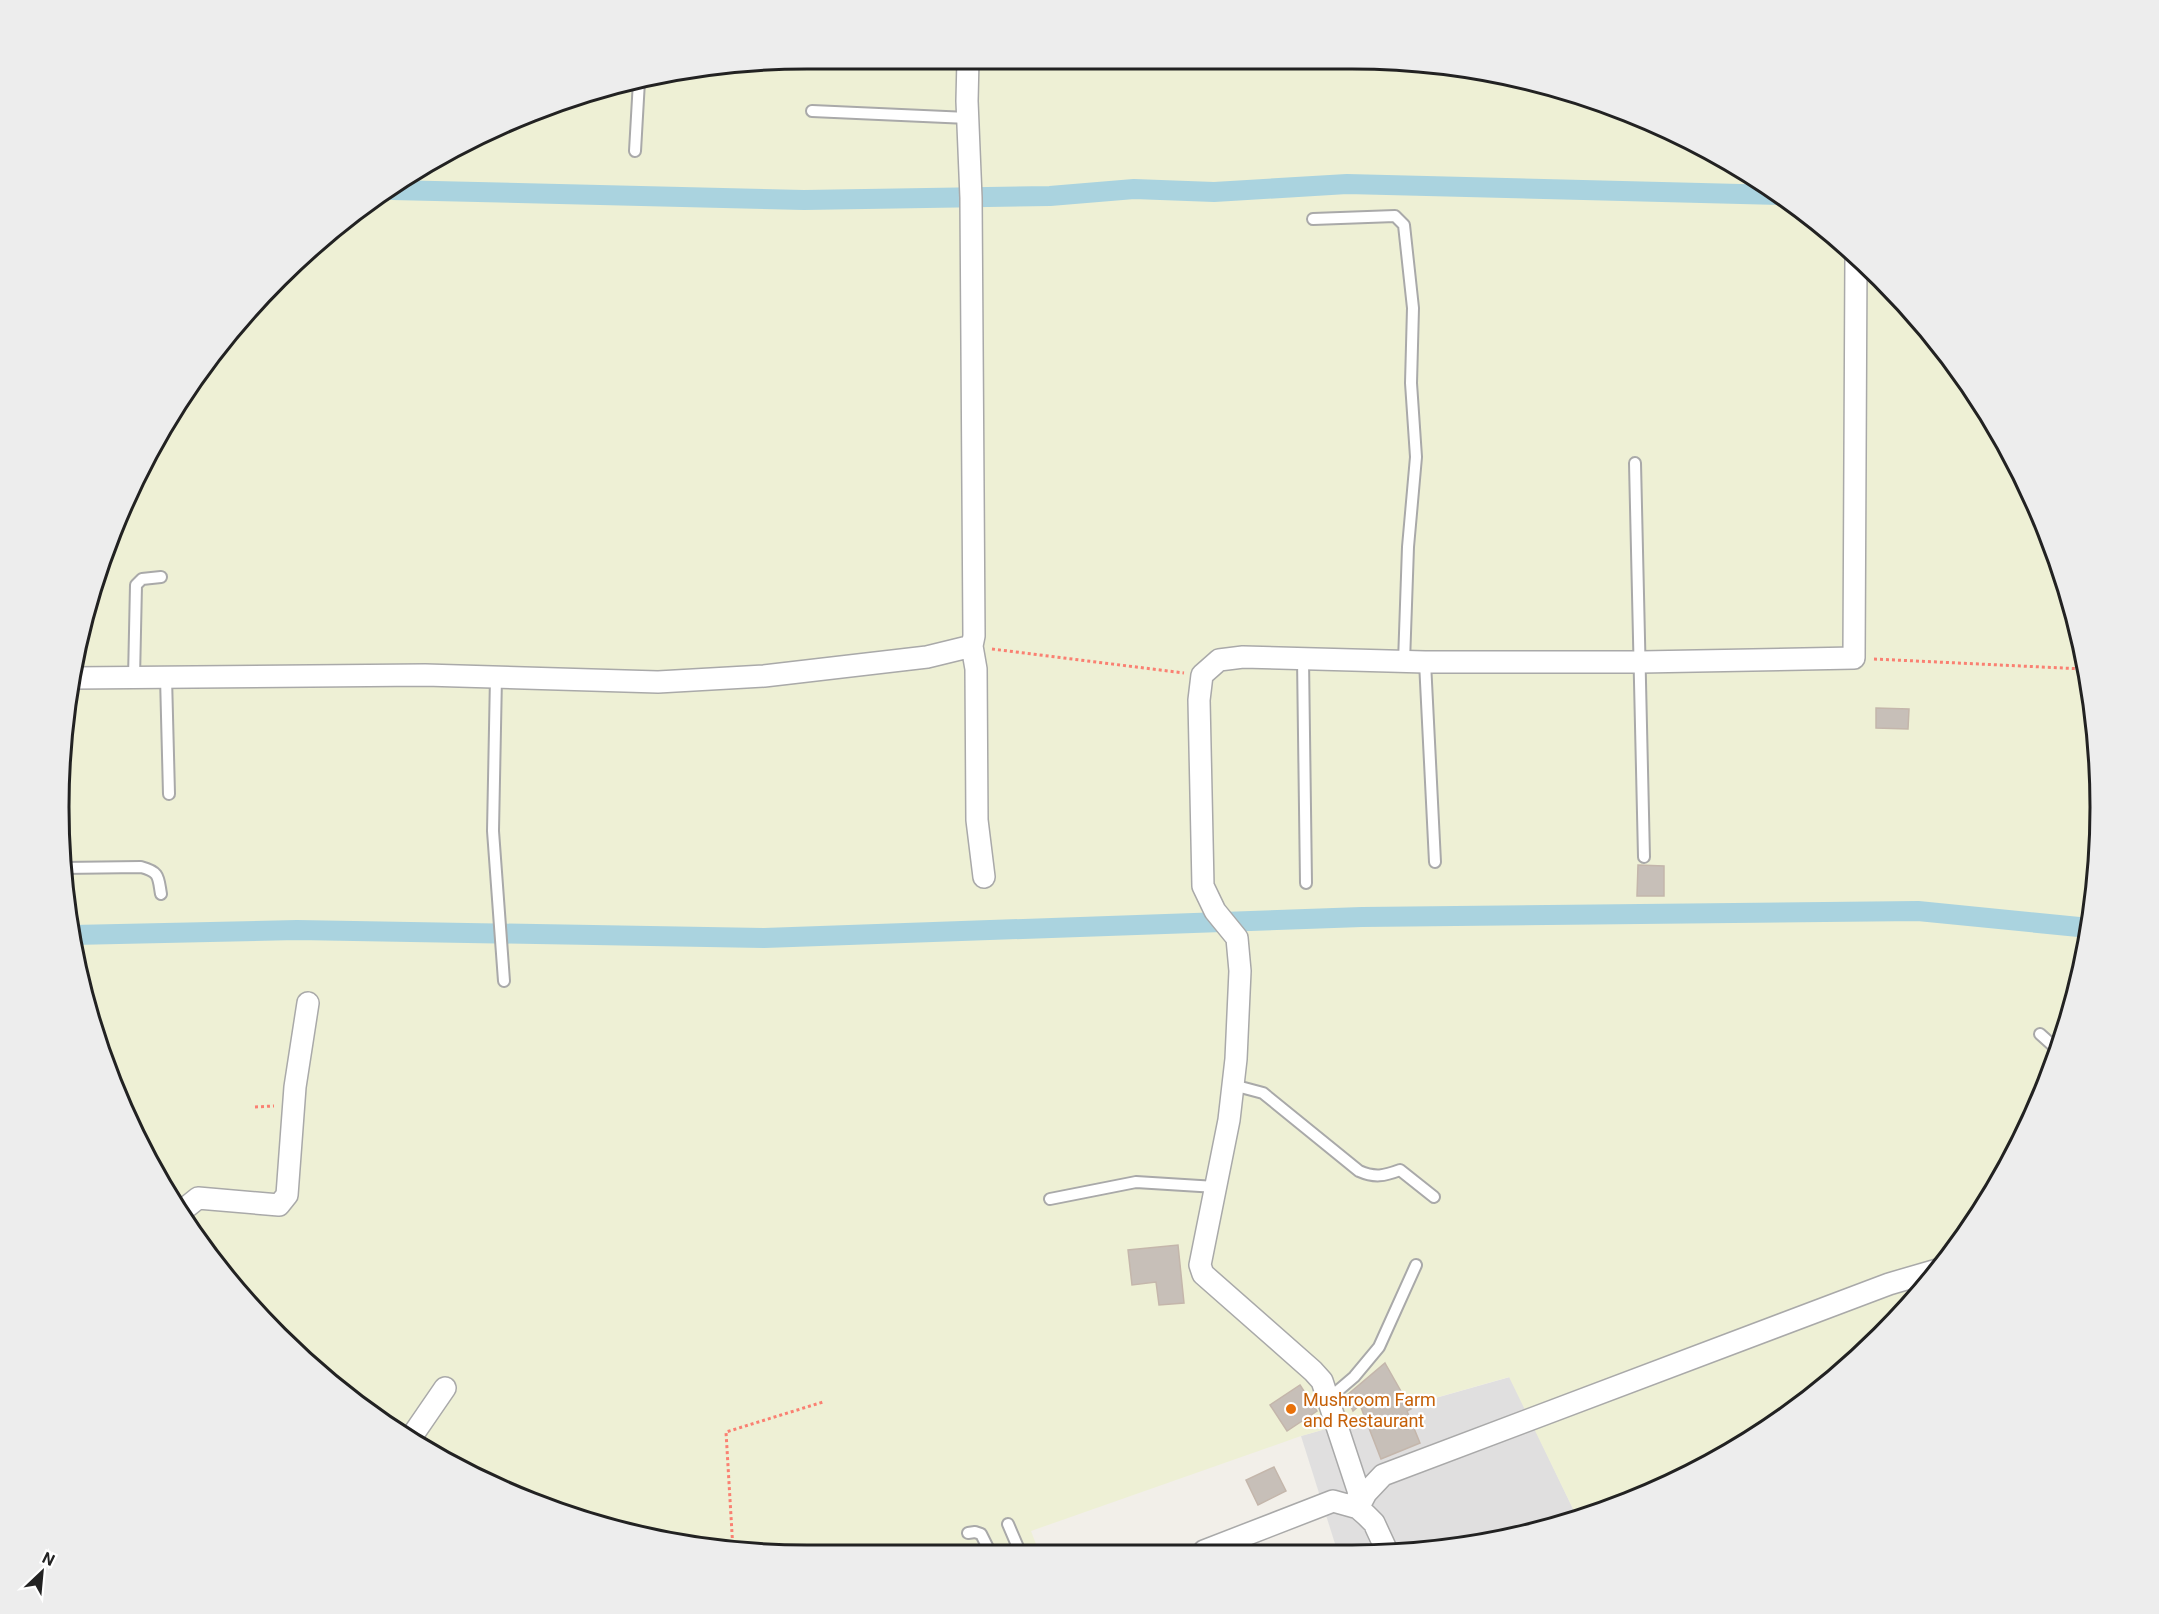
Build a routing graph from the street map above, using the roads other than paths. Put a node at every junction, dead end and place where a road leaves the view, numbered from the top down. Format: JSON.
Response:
{"nodes":[{"id":1,"x":968,"y":69,"type":"edge"},
{"id":2,"x":639,"y":89,"type":"edge"},
{"id":3,"x":812,"y":111,"type":"dead end"},
{"id":4,"x":968,"y":118,"type":"junction"},
{"id":5,"x":635,"y":151,"type":"dead end"},
{"id":6,"x":1313,"y":219,"type":"dead end"},
{"id":7,"x":1857,"y":269,"type":"edge"},
{"id":8,"x":1635,"y":464,"type":"dead end"},
{"id":9,"x":161,"y":577,"type":"dead end"},
{"id":10,"x":972,"y":646,"type":"junction"},
{"id":11,"x":1303,"y":659,"type":"junction"},
{"id":12,"x":1415,"y":662,"type":"junction"},
{"id":13,"x":1641,"y":662,"type":"junction"},
{"id":14,"x":166,"y":677,"type":"junction"},
{"id":15,"x":496,"y":677,"type":"junction"},
{"id":16,"x":80,"y":678,"type":"edge"},
{"id":17,"x":134,"y":678,"type":"junction"},
{"id":18,"x":169,"y":794,"type":"dead end"},
{"id":19,"x":1644,"y":857,"type":"dead end"},
{"id":20,"x":1435,"y":862,"type":"dead end"},
{"id":21,"x":72,"y":868,"type":"edge"},
{"id":22,"x":984,"y":877,"type":"dead end"},
{"id":23,"x":1306,"y":883,"type":"dead end"},
{"id":24,"x":161,"y":894,"type":"dead end"},
{"id":25,"x":504,"y":981,"type":"dead end"},
{"id":26,"x":308,"y":1003,"type":"dead end"},
{"id":27,"x":2040,"y":1034,"type":"dead end"},
{"id":28,"x":2051,"y":1044,"type":"edge"},
{"id":29,"x":1233,"y":1085,"type":"junction"},
{"id":30,"x":1216,"y":1187,"type":"junction"},
{"id":31,"x":1434,"y":1197,"type":"dead end"},
{"id":32,"x":1050,"y":1199,"type":"dead end"},
{"id":33,"x":187,"y":1207,"type":"edge"},
{"id":34,"x":1416,"y":1265,"type":"dead end"},
{"id":35,"x":1923,"y":1274,"type":"edge"},
{"id":36,"x":444,"y":1388,"type":"dead end"},
{"id":37,"x":1327,"y":1400,"type":"junction"},
{"id":38,"x":415,"y":1432,"type":"edge"},
{"id":39,"x":1357,"y":1508,"type":"junction"},
{"id":40,"x":1008,"y":1524,"type":"dead end"},
{"id":41,"x":968,"y":1533,"type":"dead end"},
{"id":42,"x":1383,"y":1544,"type":"edge"},
{"id":43,"x":986,"y":1545,"type":"edge"},
{"id":44,"x":1017,"y":1545,"type":"edge"},
{"id":45,"x":1220,"y":1545,"type":"edge"}],
"edges":[{"from":1,"to":4,"type":"street"},
{"from":2,"to":5,"type":"lane"},
{"from":3,"to":4,"type":"lane"},
{"from":4,"to":10,"type":"street"},
{"from":6,"to":12,"type":"lane"},
{"from":7,"to":13,"type":"street"},
{"from":8,"to":13,"type":"lane"},
{"from":9,"to":17,"type":"lane"},
{"from":10,"to":15,"type":"street"},
{"from":10,"to":22,"type":"street"},
{"from":11,"to":12,"type":"street"},
{"from":11,"to":23,"type":"lane"},
{"from":11,"to":29,"type":"street"},
{"from":12,"to":13,"type":"street"},
{"from":12,"to":20,"type":"lane"},
{"from":13,"to":19,"type":"lane"},
{"from":14,"to":15,"type":"street"},
{"from":14,"to":17,"type":"street"},
{"from":14,"to":18,"type":"lane"},
{"from":15,"to":25,"type":"lane"},
{"from":16,"to":17,"type":"street"},
{"from":21,"to":24,"type":"lane"},
{"from":26,"to":33,"type":"street"},
{"from":27,"to":28,"type":"lane"},
{"from":29,"to":30,"type":"street"},
{"from":29,"to":31,"type":"lane"},
{"from":30,"to":32,"type":"lane"},
{"from":30,"to":37,"type":"street"},
{"from":34,"to":37,"type":"lane"},
{"from":35,"to":39,"type":"street"},
{"from":36,"to":38,"type":"street"},
{"from":37,"to":39,"type":"street"},
{"from":39,"to":42,"type":"street"},
{"from":39,"to":45,"type":"street"},
{"from":40,"to":44,"type":"lane"},
{"from":41,"to":43,"type":"lane"}]}
